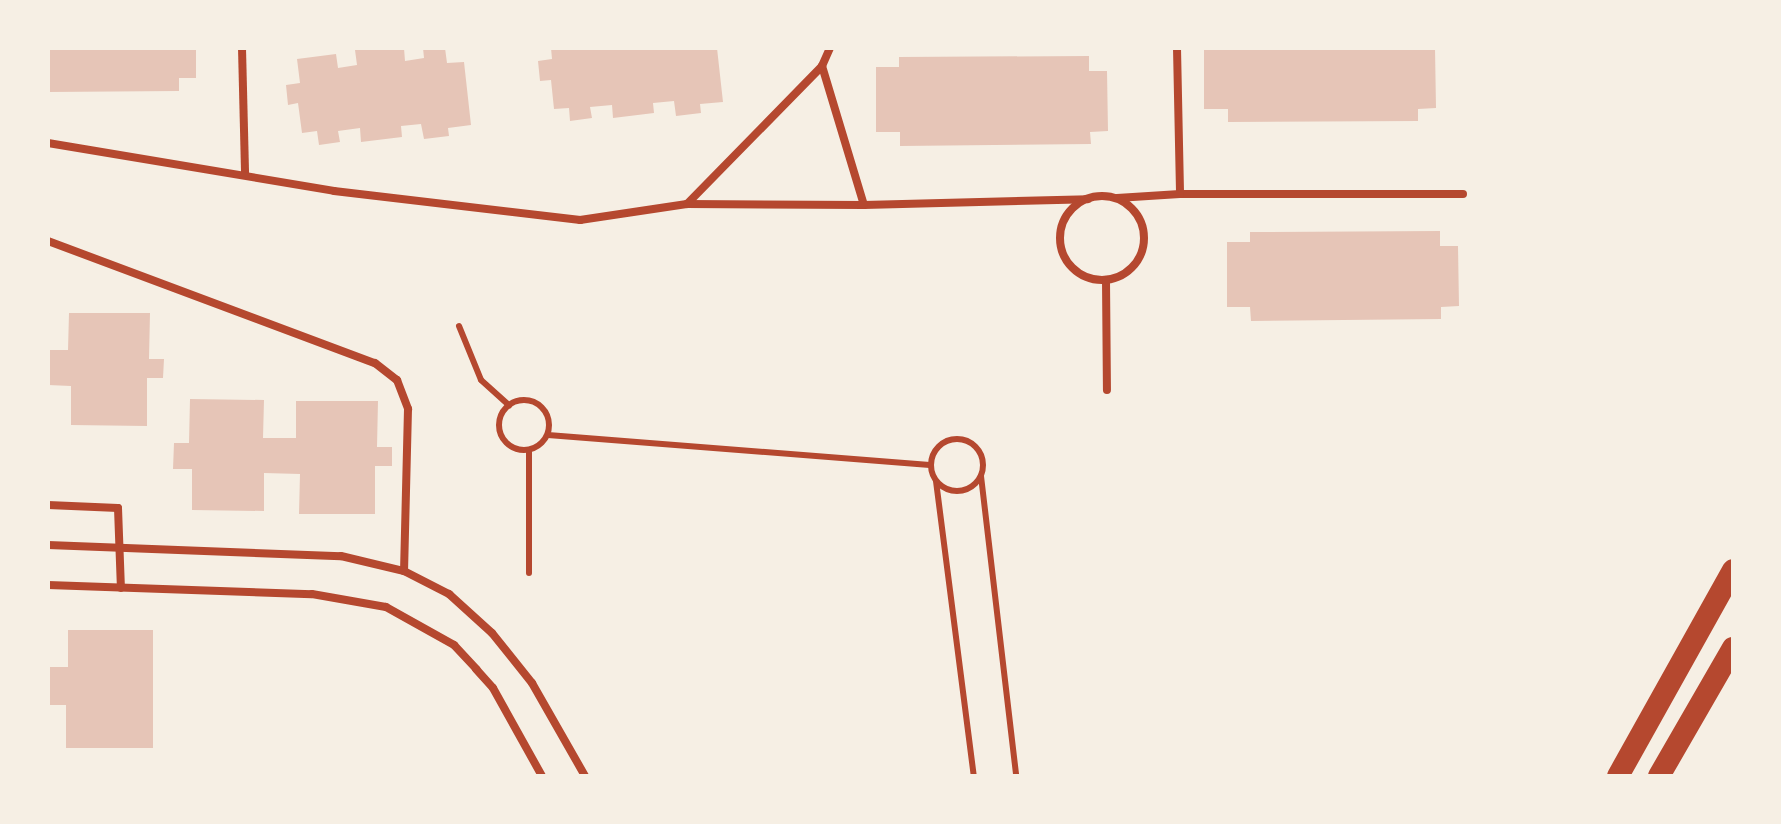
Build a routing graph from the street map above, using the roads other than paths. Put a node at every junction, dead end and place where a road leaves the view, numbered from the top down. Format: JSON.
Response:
{"nodes":[{"id":1,"x":242,"y":48,"type":"edge"},
{"id":2,"x":830,"y":48,"type":"edge"},
{"id":3,"x":1177,"y":48,"type":"edge"},
{"id":4,"x":822,"y":66,"type":"junction"},
{"id":5,"x":48,"y":143,"type":"edge"},
{"id":6,"x":245,"y":175,"type":"junction"},
{"id":7,"x":1180,"y":194,"type":"junction"},
{"id":8,"x":1463,"y":194,"type":"dead end"},
{"id":9,"x":1117,"y":198,"type":"junction"},
{"id":10,"x":1088,"y":199,"type":"junction"},
{"id":11,"x":687,"y":204,"type":"junction"},
{"id":12,"x":864,"y":205,"type":"junction"},
{"id":13,"x":48,"y":241,"type":"edge"},
{"id":14,"x":1106,"y":281,"type":"junction"},
{"id":15,"x":459,"y":326,"type":"dead end"},
{"id":16,"x":1107,"y":390,"type":"dead end"},
{"id":17,"x":509,"y":405,"type":"junction"},
{"id":18,"x":548,"y":435,"type":"junction"},
{"id":19,"x":529,"y":450,"type":"junction"},
{"id":20,"x":930,"y":465,"type":"junction"},
{"id":21,"x":981,"y":476,"type":"junction"},
{"id":22,"x":936,"y":481,"type":"junction"},
{"id":23,"x":48,"y":505,"type":"edge"},
{"id":24,"x":48,"y":545,"type":"edge"},
{"id":25,"x":118,"y":546,"type":"junction"},
{"id":26,"x":1733,"y":570,"type":"edge"},
{"id":27,"x":404,"y":571,"type":"junction"},
{"id":28,"x":529,"y":573,"type":"dead end"},
{"id":29,"x":48,"y":585,"type":"edge"},
{"id":30,"x":121,"y":588,"type":"junction"},
{"id":31,"x":1733,"y":648,"type":"edge"},
{"id":32,"x":542,"y":776,"type":"edge"},
{"id":33,"x":585,"y":776,"type":"edge"},
{"id":34,"x":974,"y":776,"type":"edge"},
{"id":35,"x":1016,"y":776,"type":"edge"},
{"id":36,"x":1618,"y":776,"type":"edge"},
{"id":37,"x":1659,"y":776,"type":"edge"}],
"edges":[{"from":1,"to":6,"type":"street"},
{"from":2,"to":4,"type":"street"},
{"from":3,"to":7,"type":"street"},
{"from":4,"to":11,"type":"street"},
{"from":4,"to":12,"type":"street"},
{"from":5,"to":6,"type":"street"},
{"from":6,"to":11,"type":"street"},
{"from":7,"to":8,"type":"street"},
{"from":7,"to":9,"type":"street"},
{"from":9,"to":10,"type":"street"},
{"from":9,"to":14,"type":"street"},
{"from":10,"to":12,"type":"street"},
{"from":10,"to":14,"type":"street"},
{"from":11,"to":12,"type":"street"},
{"from":13,"to":27,"type":"street"},
{"from":14,"to":16,"type":"street"},
{"from":15,"to":17,"type":"lane"},
{"from":17,"to":18,"type":"lane"},
{"from":17,"to":19,"type":"lane"},
{"from":18,"to":19,"type":"lane"},
{"from":18,"to":20,"type":"lane"},
{"from":19,"to":28,"type":"lane"},
{"from":20,"to":21,"type":"lane"},
{"from":20,"to":22,"type":"lane"},
{"from":21,"to":22,"type":"lane"},
{"from":21,"to":35,"type":"lane"},
{"from":22,"to":34,"type":"lane"},
{"from":23,"to":25,"type":"street"},
{"from":24,"to":25,"type":"street"},
{"from":25,"to":27,"type":"street"},
{"from":25,"to":30,"type":"street"},
{"from":26,"to":36,"type":"highway"},
{"from":27,"to":33,"type":"street"},
{"from":29,"to":30,"type":"street"},
{"from":30,"to":32,"type":"street"},
{"from":31,"to":37,"type":"highway"}]}
